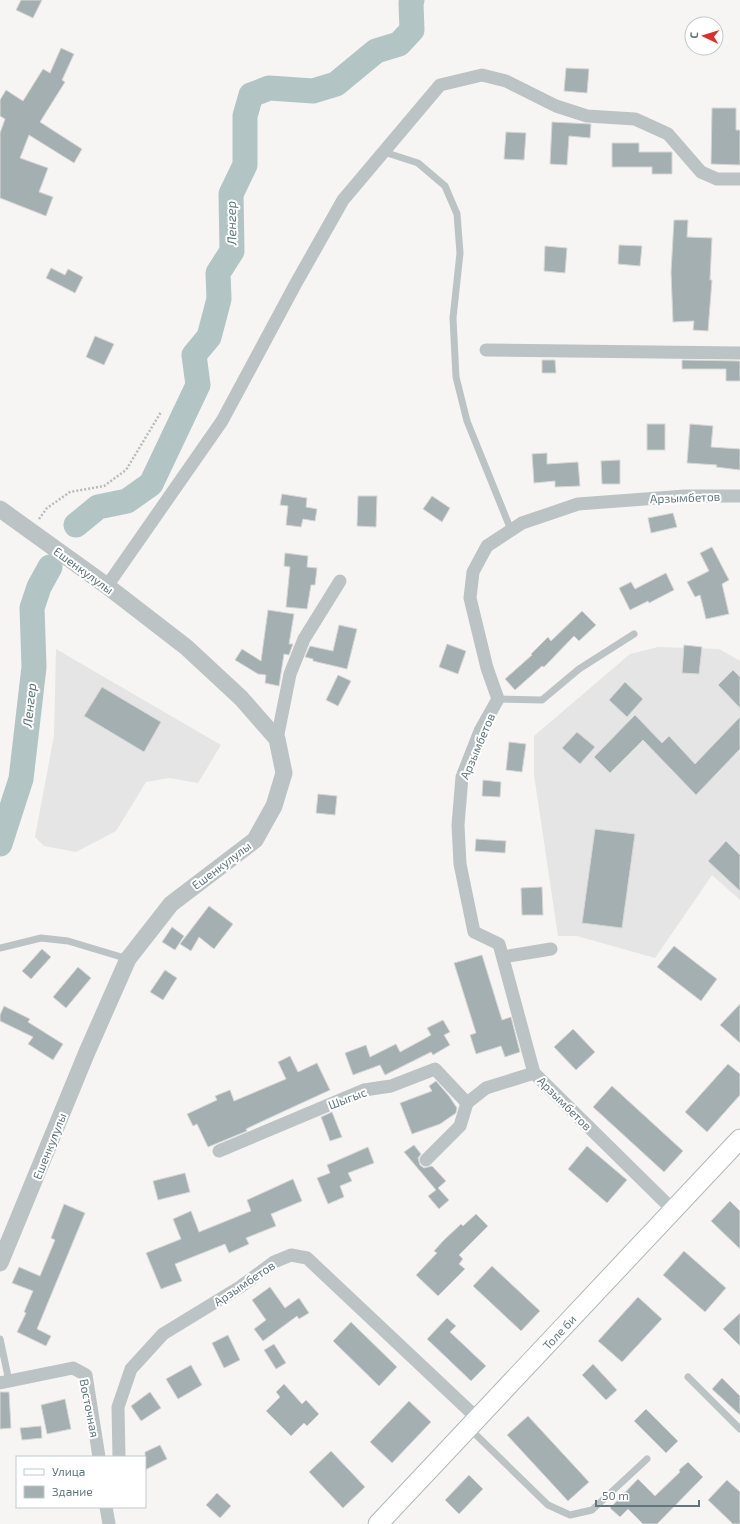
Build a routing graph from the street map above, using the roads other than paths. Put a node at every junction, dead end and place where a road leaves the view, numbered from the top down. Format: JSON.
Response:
{"nodes":[{"id":1,"x":384,"y":152,"type":"junction"},
{"id":2,"x":740,"y":179,"type":"edge"},
{"id":3,"x":486,"y":350,"type":"dead end"},
{"id":4,"x":740,"y":353,"type":"edge"},
{"id":5,"x":740,"y":496,"type":"edge"},
{"id":6,"x":0,"y":509,"type":"edge"},
{"id":7,"x":511,"y":530,"type":"junction"},
{"id":8,"x":340,"y":581,"type":"dead end"},
{"id":9,"x":107,"y":586,"type":"junction"},
{"id":10,"x":634,"y":634,"type":"dead end"},
{"id":11,"x":498,"y":699,"type":"junction"},
{"id":12,"x":277,"y":739,"type":"junction"},
{"id":13,"x":0,"y":948,"type":"edge"},
{"id":14,"x":551,"y":949,"type":"dead end"},
{"id":15,"x":503,"y":957,"type":"junction"},
{"id":16,"x":128,"y":959,"type":"junction"},
{"id":17,"x":534,"y":1073,"type":"junction"},
{"id":18,"x":467,"y":1103,"type":"junction"},
{"id":19,"x":740,"y":1139,"type":"edge"},
{"id":20,"x":219,"y":1151,"type":"dead end"},
{"id":21,"x":426,"y":1160,"type":"dead end"},
{"id":22,"x":673,"y":1210,"type":"junction"},
{"id":23,"x":0,"y":1263,"type":"edge"},
{"id":24,"x":0,"y":1339,"type":"edge"},
{"id":25,"x":688,"y":1377,"type":"dead end"},
{"id":26,"x":5,"y":1382,"type":"edge"},
{"id":27,"x":474,"y":1423,"type":"junction"},
{"id":28,"x":740,"y":1429,"type":"edge"},
{"id":29,"x":99,"y":1456,"type":"edge"},
{"id":30,"x":119,"y":1456,"type":"edge"},
{"id":31,"x":647,"y":1459,"type":"dead end"},
{"id":32,"x":106,"y":1508,"type":"edge"},
{"id":33,"x":113,"y":1508,"type":"edge"},
{"id":34,"x":109,"y":1523,"type":"edge"},
{"id":35,"x":378,"y":1524,"type":"edge"}],
"edges":[{"from":1,"to":2,"type":"street"},
{"from":1,"to":7,"type":"lane"},
{"from":1,"to":9,"type":"street"},
{"from":3,"to":4,"type":"street"},
{"from":5,"to":7,"type":"street","name":"Арзымбетов"},
{"from":6,"to":9,"type":"street","name":"Ешенкулулы"},
{"from":7,"to":11,"type":"street","name":"Арзымбетов"},
{"from":8,"to":12,"type":"street"},
{"from":9,"to":12,"type":"street","name":"Ешенкулулы"},
{"from":10,"to":11,"type":"lane"},
{"from":11,"to":15,"type":"street","name":"Арзымбетов"},
{"from":12,"to":16,"type":"street","name":"Ешенкулулы"},
{"from":13,"to":16,"type":"lane"},
{"from":14,"to":15,"type":"street"},
{"from":15,"to":17,"type":"street","name":"Арзымбетов"},
{"from":16,"to":23,"type":"street","name":"Ешенкулулы"},
{"from":17,"to":18,"type":"street"},
{"from":17,"to":22,"type":"street","name":"Арзымбетов"},
{"from":18,"to":20,"type":"street","name":"Шыгыс"},
{"from":18,"to":21,"type":"street"},
{"from":19,"to":22,"type":"main road","name":"Толе би"},
{"from":22,"to":27,"type":"main road","name":"Толе би"},
{"from":24,"to":26,"type":"lane"},
{"from":25,"to":28,"type":"lane"},
{"from":26,"to":29,"type":"street","name":"Восточная"},
{"from":27,"to":30,"type":"street","name":"Арзымбетов"},
{"from":27,"to":31,"type":"lane"},
{"from":27,"to":35,"type":"main road","name":"Толе би"},
{"from":32,"to":34,"type":"street"},
{"from":33,"to":34,"type":"street"}]}
